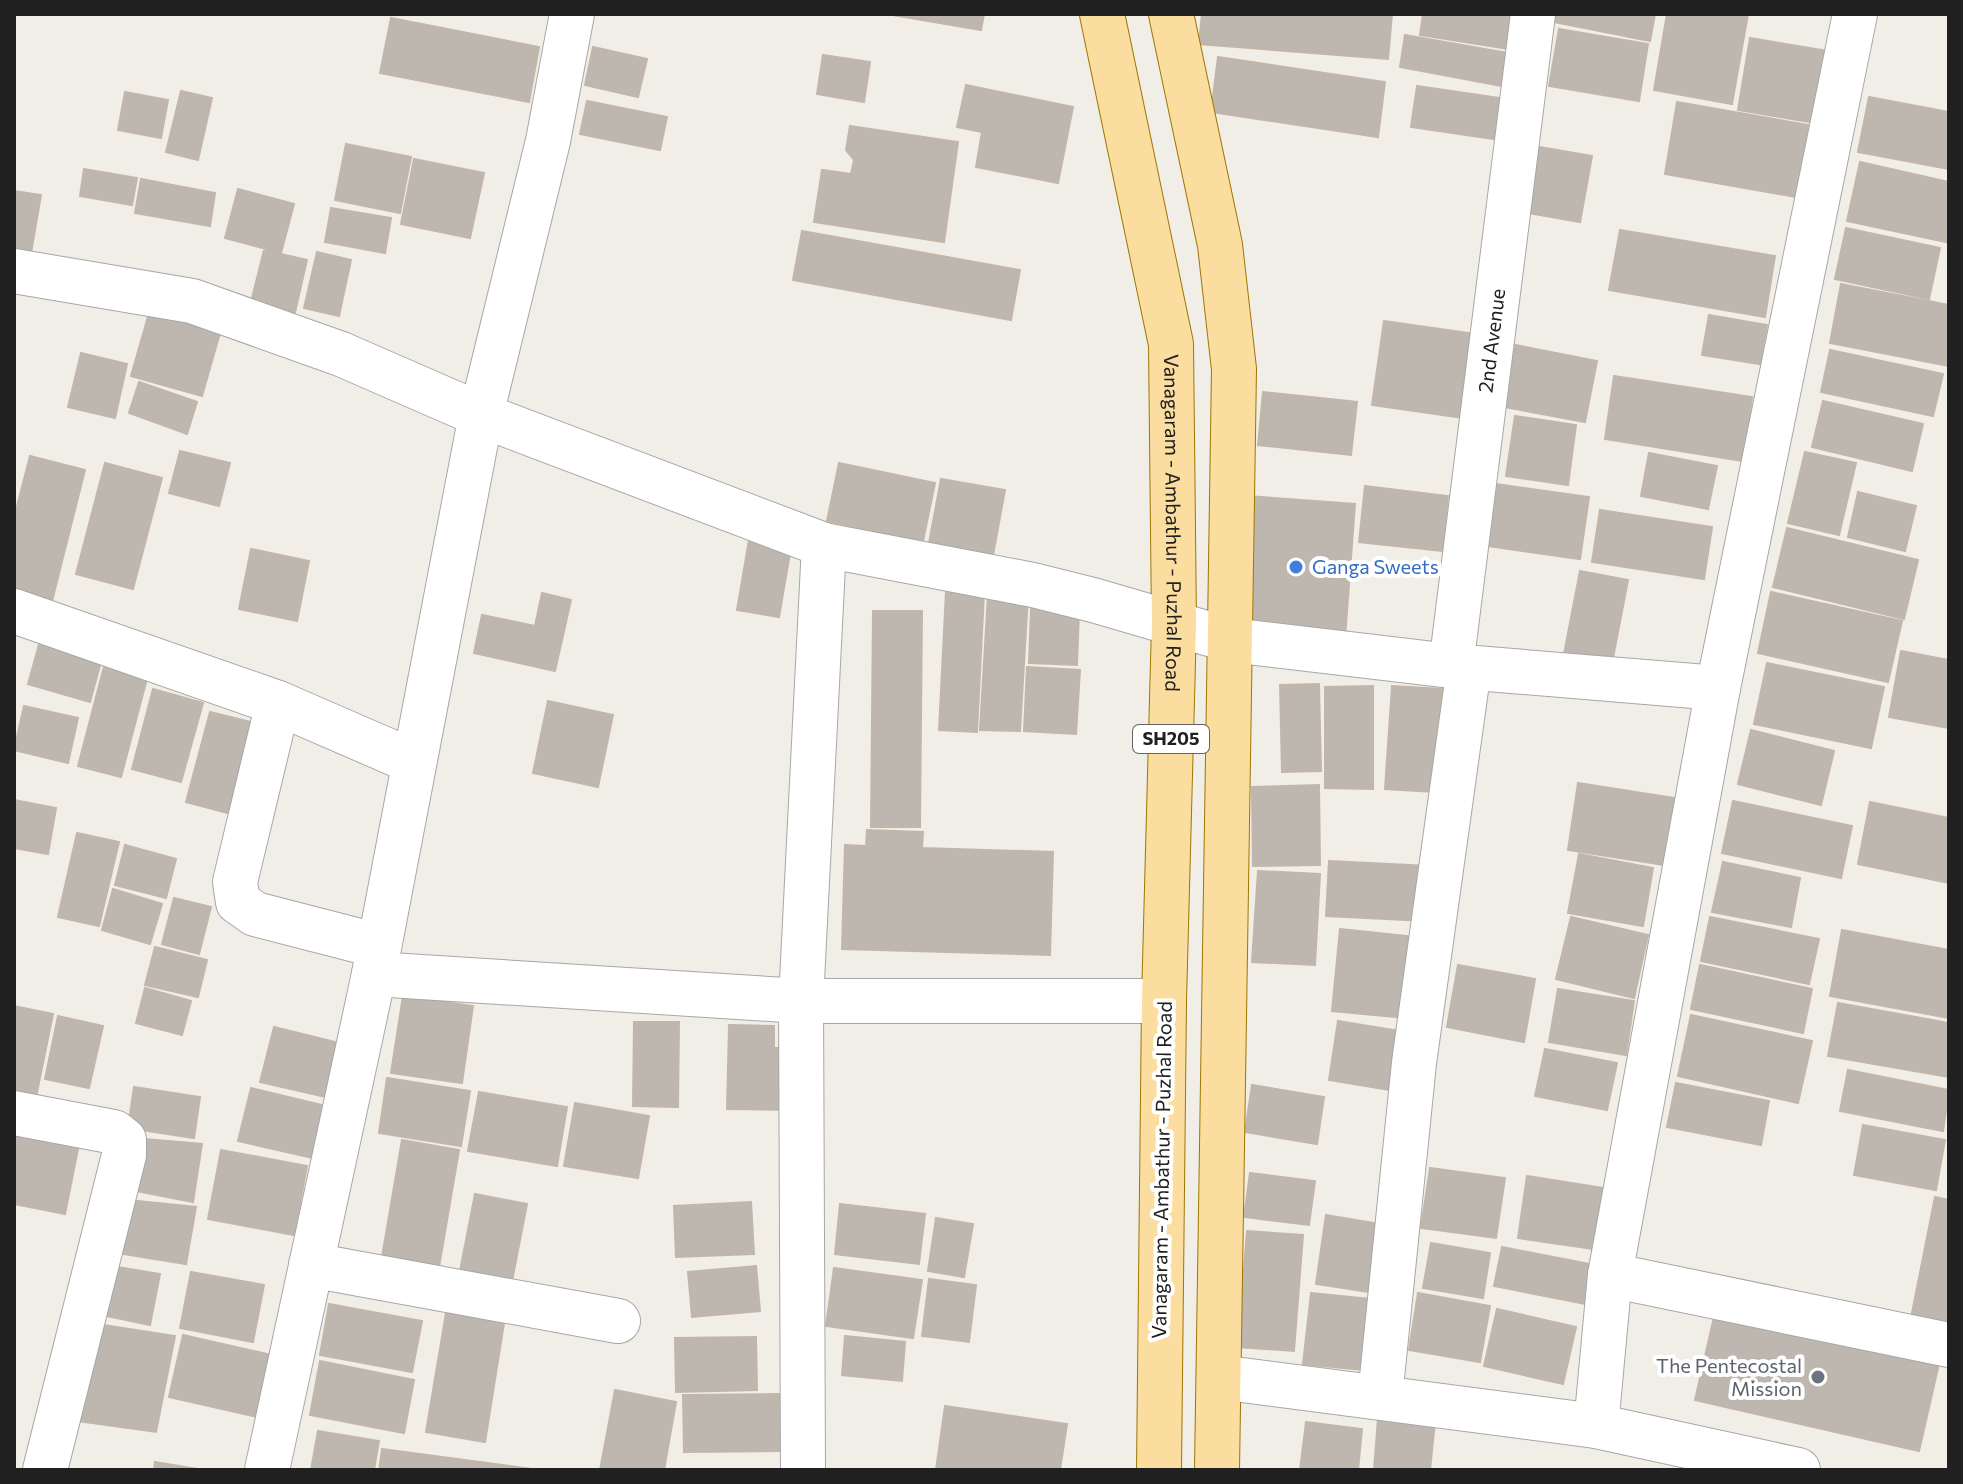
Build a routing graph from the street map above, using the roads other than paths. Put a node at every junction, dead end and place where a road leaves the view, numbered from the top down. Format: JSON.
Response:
{"nodes":[{"id":1,"x":572,"y":14,"type":"edge"},
{"id":2,"x":1102,"y":14,"type":"edge"},
{"id":3,"x":1171,"y":14,"type":"edge"},
{"id":4,"x":1533,"y":14,"type":"edge"},
{"id":5,"x":1855,"y":14,"type":"edge"},
{"id":6,"x":14,"y":271,"type":"edge"},
{"id":7,"x":481,"y":415,"type":"junction"},
{"id":8,"x":824,"y":545,"type":"junction"},
{"id":9,"x":14,"y":611,"type":"edge"},
{"id":10,"x":1174,"y":624,"type":"junction"},
{"id":11,"x":1230,"y":640,"type":"junction"},
{"id":12,"x":1460,"y":667,"type":"junction"},
{"id":13,"x":1718,"y":688,"type":"junction"},
{"id":14,"x":278,"y":703,"type":"junction"},
{"id":15,"x":414,"y":762,"type":"junction"},
{"id":16,"x":377,"y":960,"type":"junction"},
{"id":17,"x":801,"y":1001,"type":"junction"},
{"id":18,"x":1164,"y":1001,"type":"junction"},
{"id":19,"x":14,"y":1113,"type":"edge"},
{"id":20,"x":311,"y":1265,"type":"junction"},
{"id":21,"x":1610,"y":1275,"type":"junction"},
{"id":22,"x":618,"y":1321,"type":"dead end"},
{"id":23,"x":1949,"y":1345,"type":"edge"},
{"id":24,"x":1219,"y":1377,"type":"junction"},
{"id":25,"x":1380,"y":1397,"type":"junction"},
{"id":26,"x":1596,"y":1426,"type":"junction"},
{"id":27,"x":45,"y":1470,"type":"edge"},
{"id":28,"x":267,"y":1470,"type":"edge"},
{"id":29,"x":803,"y":1470,"type":"edge"},
{"id":30,"x":1159,"y":1470,"type":"edge"},
{"id":31,"x":1217,"y":1470,"type":"edge"},
{"id":32,"x":1798,"y":1470,"type":"edge"}],
"edges":[{"from":1,"to":7,"type":"street"},
{"from":2,"to":10,"type":"main road","name":"Vanagaram - Ambathur - Puzhal Road","number":"SH205"},
{"from":3,"to":11,"type":"main road"},
{"from":4,"to":12,"type":"street","name":"2nd Avenue"},
{"from":5,"to":13,"type":"street"},
{"from":6,"to":7,"type":"street"},
{"from":7,"to":8,"type":"street"},
{"from":7,"to":15,"type":"street"},
{"from":8,"to":10,"type":"street"},
{"from":8,"to":17,"type":"street"},
{"from":9,"to":14,"type":"street"},
{"from":10,"to":11,"type":"street"},
{"from":10,"to":18,"type":"main road","name":"Vanagaram - Ambathur - Puzhal Road","number":"SH205"},
{"from":11,"to":12,"type":"street"},
{"from":11,"to":24,"type":"main road"},
{"from":12,"to":13,"type":"street"},
{"from":12,"to":25,"type":"street","name":"2nd Avenue"},
{"from":13,"to":21,"type":"street"},
{"from":14,"to":15,"type":"street"},
{"from":14,"to":16,"type":"street"},
{"from":15,"to":16,"type":"street"},
{"from":16,"to":17,"type":"street"},
{"from":16,"to":20,"type":"street"},
{"from":17,"to":18,"type":"street"},
{"from":17,"to":29,"type":"street"},
{"from":18,"to":30,"type":"main road","name":"Vanagaram - Ambathur - Puzhal Road","number":"SH205"},
{"from":19,"to":27,"type":"street"},
{"from":20,"to":22,"type":"street"},
{"from":20,"to":28,"type":"street"},
{"from":21,"to":23,"type":"street"},
{"from":21,"to":26,"type":"street"},
{"from":24,"to":25,"type":"street"},
{"from":24,"to":31,"type":"main road"},
{"from":25,"to":26,"type":"street"},
{"from":26,"to":32,"type":"street"}]}
